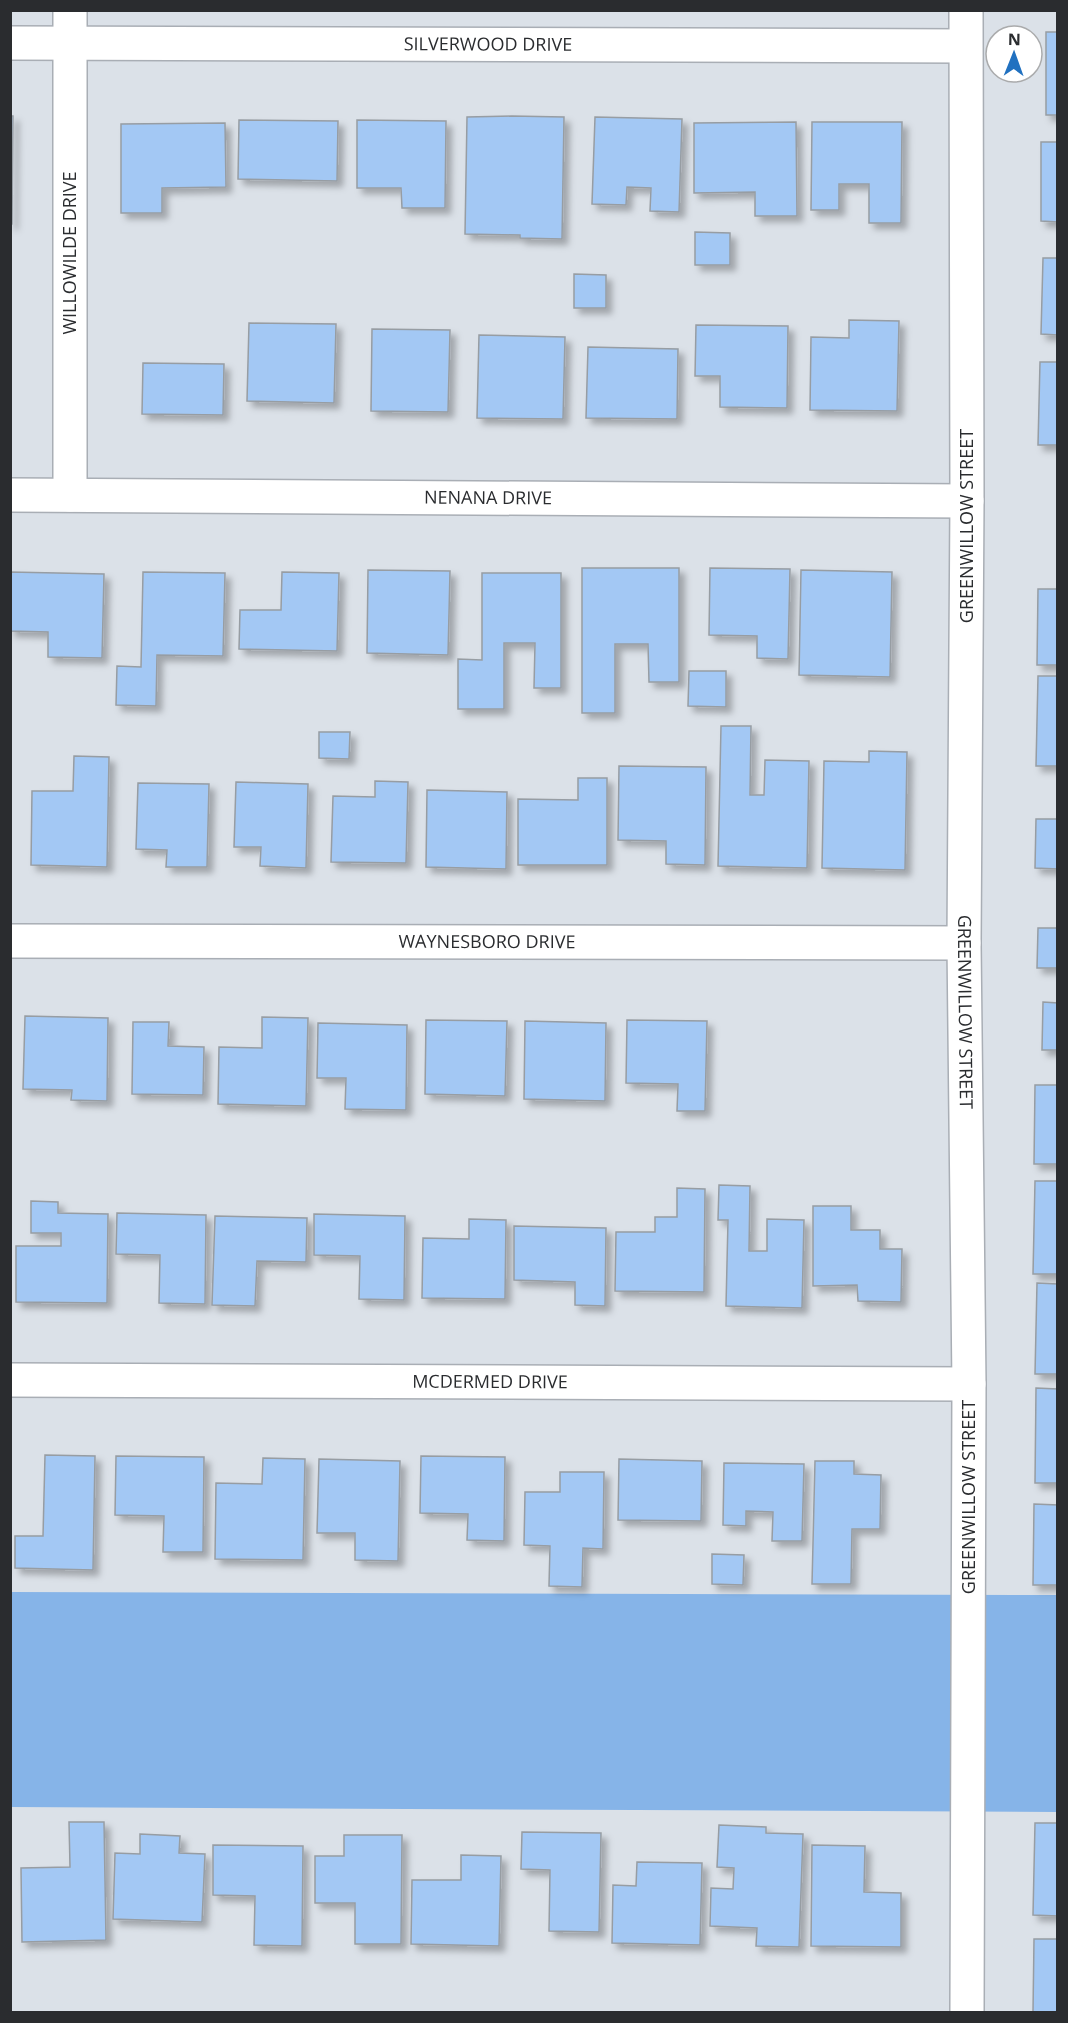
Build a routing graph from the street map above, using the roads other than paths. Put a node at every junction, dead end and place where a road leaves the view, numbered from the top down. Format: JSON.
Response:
{"nodes":[{"id":1,"x":70,"y":10,"type":"edge"},
{"id":2,"x":966,"y":10,"type":"edge"},
{"id":3,"x":10,"y":43,"type":"edge"},
{"id":4,"x":70,"y":44,"type":"junction"},
{"id":5,"x":965,"y":46,"type":"junction"},
{"id":6,"x":10,"y":495,"type":"edge"},
{"id":7,"x":70,"y":495,"type":"junction"},
{"id":8,"x":967,"y":501,"type":"junction"},
{"id":9,"x":10,"y":941,"type":"edge"},
{"id":10,"x":964,"y":943,"type":"junction"},
{"id":11,"x":10,"y":1380,"type":"edge"},
{"id":12,"x":969,"y":1384,"type":"junction"},
{"id":13,"x":967,"y":2013,"type":"edge"}],
"edges":[{"from":1,"to":4,"type":"street","name":"WILLOWILDE DRIVE"},
{"from":2,"to":5,"type":"street","name":"GREENWILLOW STREET"},
{"from":3,"to":4,"type":"street","name":"SILVERWOOD DRIVE"},
{"from":4,"to":5,"type":"street","name":"SILVERWOOD DRIVE"},
{"from":4,"to":7,"type":"street","name":"WILLOWILDE DRIVE"},
{"from":5,"to":8,"type":"street","name":"GREENWILLOW STREET"},
{"from":6,"to":7,"type":"street","name":"NENANA DRIVE"},
{"from":7,"to":8,"type":"street","name":"NENANA DRIVE"},
{"from":8,"to":10,"type":"street","name":"GREENWILLOW STREET"},
{"from":9,"to":10,"type":"street","name":"WAYNESBORO DRIVE"},
{"from":10,"to":12,"type":"street","name":"GREENWILLOW STREET"},
{"from":11,"to":12,"type":"street","name":"MCDERMED DRIVE"},
{"from":12,"to":13,"type":"street","name":"GREENWILLOW STREET"}]}
